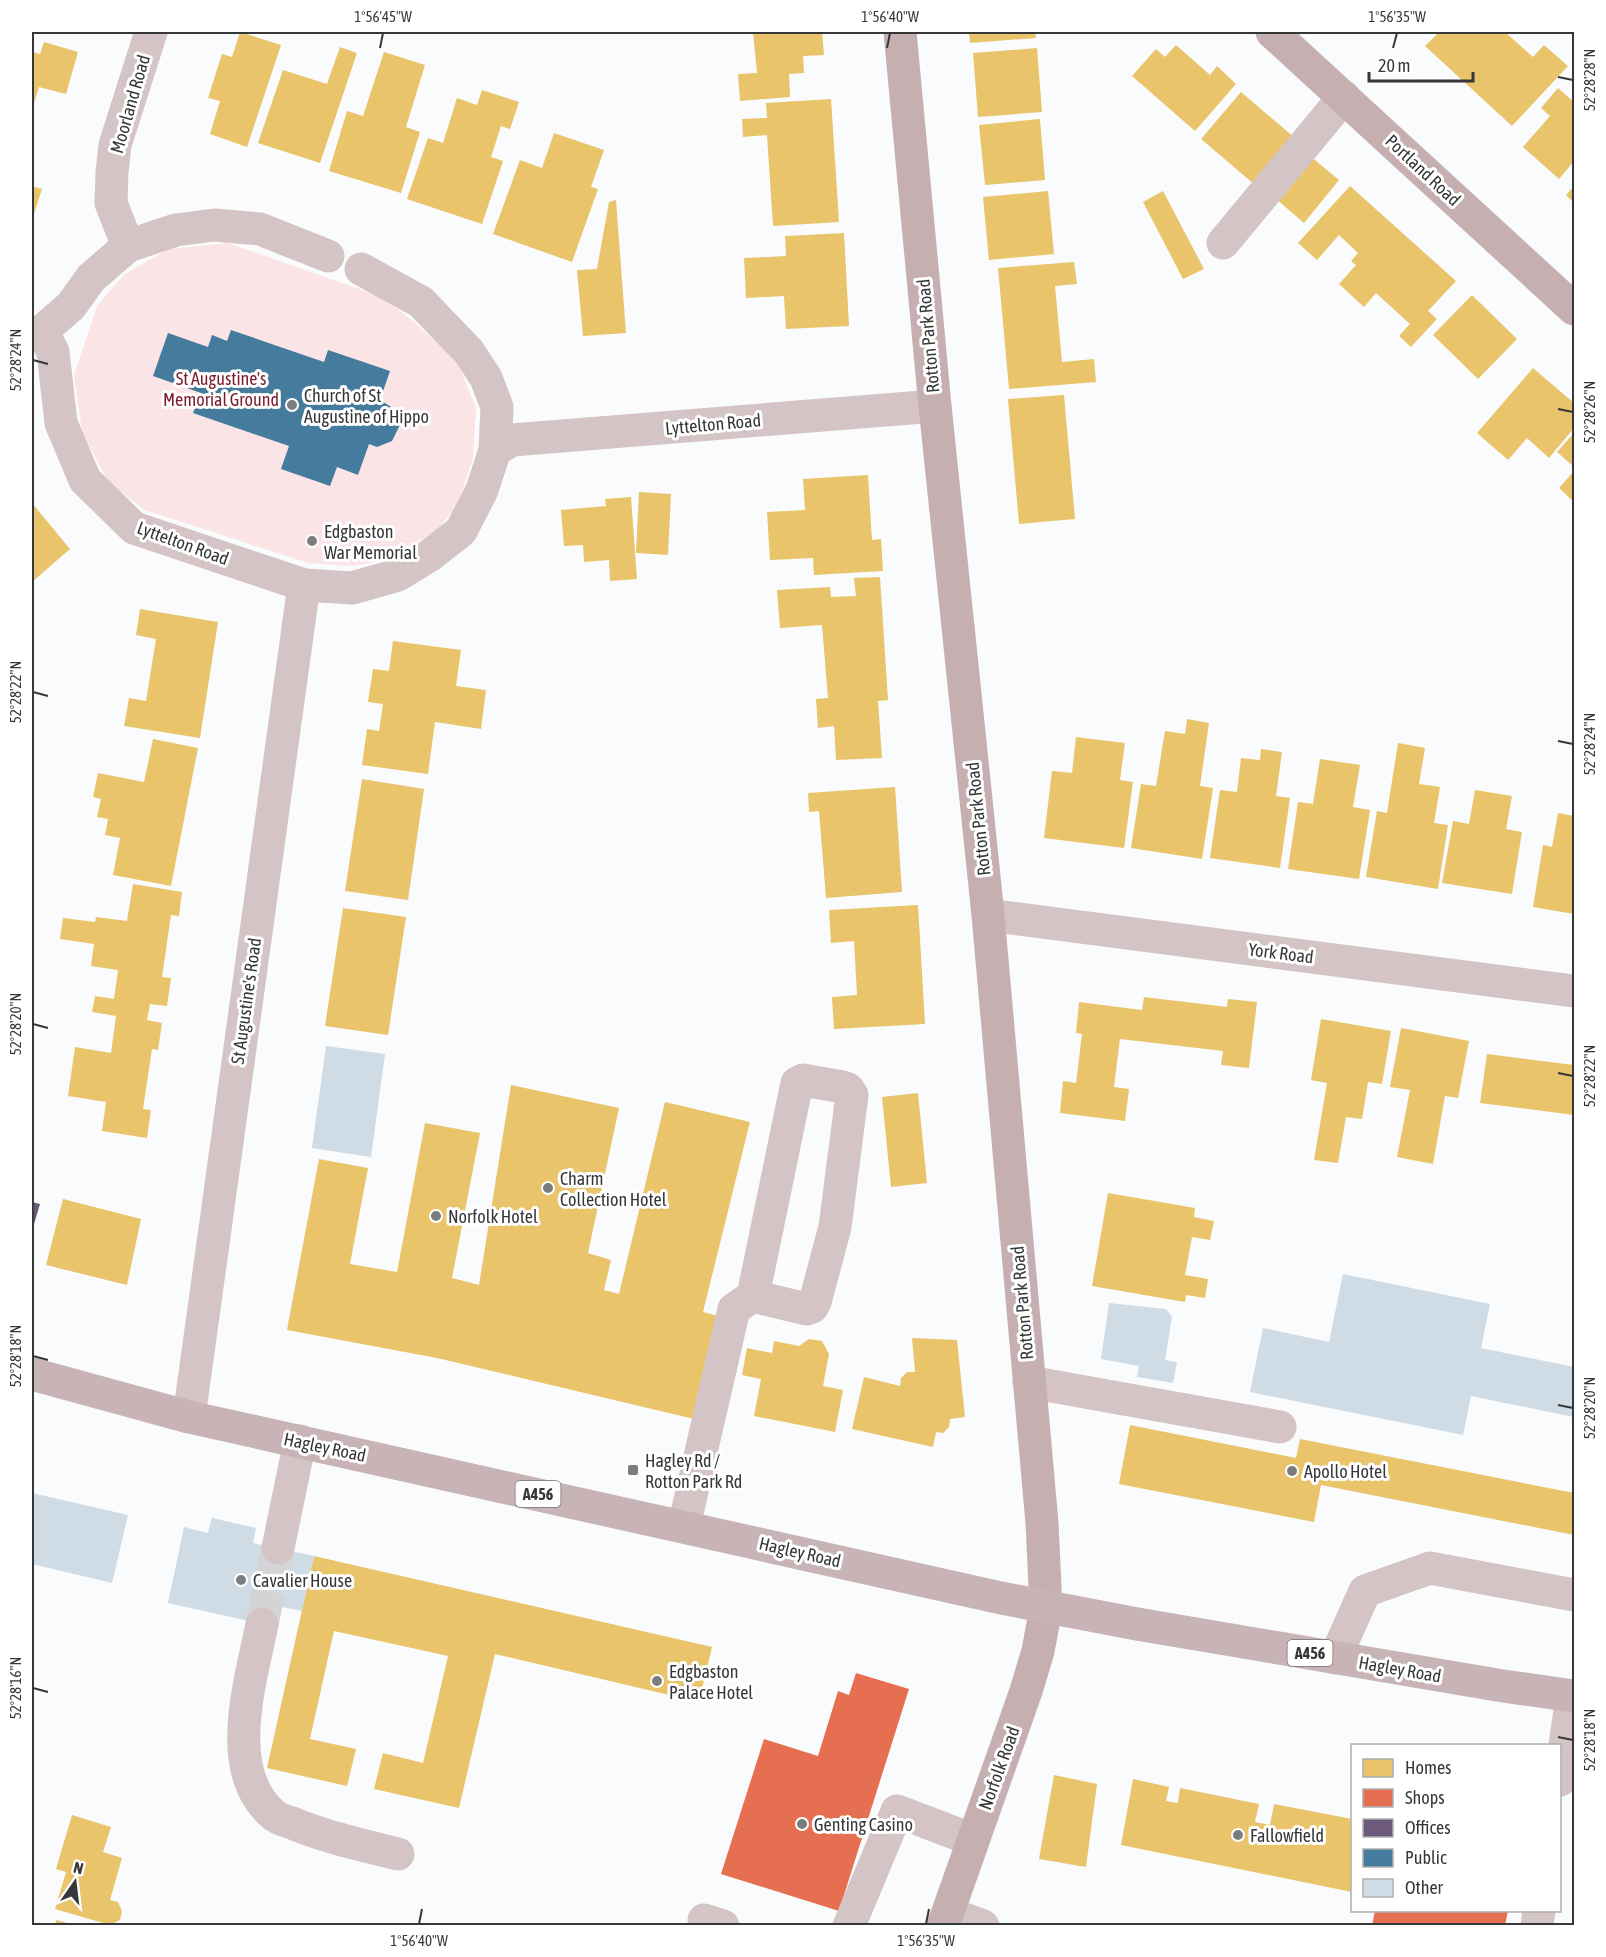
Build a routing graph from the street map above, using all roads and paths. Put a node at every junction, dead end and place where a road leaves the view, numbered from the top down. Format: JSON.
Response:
{"nodes":[{"id":1,"x":151,"y":32,"type":"edge"},
{"id":2,"x":900,"y":32,"type":"edge"},
{"id":3,"x":1272,"y":32,"type":"edge"},
{"id":4,"x":1344,"y":98,"type":"junction"},
{"id":5,"x":1223,"y":243,"type":"dead end"},
{"id":6,"x":128,"y":246,"type":"junction"},
{"id":7,"x":328,"y":256,"type":"dead end"},
{"id":8,"x":361,"y":269,"type":"dead end"},
{"id":9,"x":1575,"y":309,"type":"edge"},
{"id":10,"x":37,"y":328,"type":"edge"},
{"id":11,"x":935,"y":406,"type":"junction"},
{"id":12,"x":495,"y":450,"type":"junction"},
{"id":13,"x":304,"y":585,"type":"junction"},
{"id":14,"x":988,"y":915,"type":"junction"},
{"id":15,"x":1575,"y":991,"type":"edge"},
{"id":16,"x":753,"y":1296,"type":"junction"},
{"id":17,"x":32,"y":1374,"type":"edge"},
{"id":18,"x":1029,"y":1382,"type":"junction"},
{"id":19,"x":189,"y":1417,"type":"junction"},
{"id":20,"x":1280,"y":1427,"type":"dead end"},
{"id":21,"x":300,"y":1441,"type":"junction"},
{"id":22,"x":684,"y":1526,"type":"junction"},
{"id":23,"x":278,"y":1548,"type":"tunnel mouth"},
{"id":24,"x":1575,"y":1595,"type":"edge"},
{"id":25,"x":1046,"y":1608,"type":"junction"},
{"id":26,"x":262,"y":1624,"type":"tunnel mouth"},
{"id":27,"x":1335,"y":1658,"type":"junction"},
{"id":28,"x":1574,"y":1696,"type":"edge"},
{"id":29,"x":1561,"y":1774,"type":"edge"},
{"id":30,"x":974,"y":1840,"type":"junction"},
{"id":31,"x":398,"y":1854,"type":"dead end"},
{"id":32,"x":945,"y":1919,"type":"edge"},
{"id":33,"x":849,"y":1926,"type":"edge"},
{"id":34,"x":983,"y":1926,"type":"edge"}],
"edges":[{"from":1,"to":6,"type":"street","name":"Moorland Road"},
{"from":2,"to":11,"type":"main road","name":"Rotton Park Road"},
{"from":3,"to":4,"type":"main road","name":"Portland Road"},
{"from":4,"to":5,"type":"street"},
{"from":4,"to":9,"type":"main road","name":"Portland Road"},
{"from":6,"to":7,"type":"street","name":"Lyttelton Road"},
{"from":6,"to":10,"type":"street","name":"Lyttelton Road"},
{"from":8,"to":12,"type":"street","name":"Lyttelton Road"},
{"from":10,"to":13,"type":"street","name":"Lyttelton Road"},
{"from":11,"to":12,"type":"street","name":"Lyttelton Road"},
{"from":11,"to":14,"type":"main road","name":"Rotton Park Road"},
{"from":12,"to":13,"type":"street","name":"Lyttelton Road"},
{"from":13,"to":19,"type":"street","name":"St Augustine's Road"},
{"from":14,"to":15,"type":"street","name":"York Road"},
{"from":14,"to":18,"type":"main road","name":"Rotton Park Road"},
{"from":16,"to":16,"type":"street"},
{"from":16,"to":22,"type":"street"},
{"from":17,"to":19,"type":"highway","name":"Hagley Road","number":"A456"},
{"from":18,"to":20,"type":"street"},
{"from":18,"to":25,"type":"main road","name":"Rotton Park Road"},
{"from":19,"to":21,"type":"highway","name":"Hagley Road","number":"A456"},
{"from":21,"to":22,"type":"highway","name":"Hagley Road","number":"A456"},
{"from":21,"to":23,"type":"street"},
{"from":22,"to":25,"type":"highway","name":"Hagley Road","number":"A456"},
{"from":24,"to":27,"type":"street"},
{"from":25,"to":27,"type":"highway","name":"Hagley Road","number":"A456"},
{"from":25,"to":30,"type":"main road","name":"Norfolk Road"},
{"from":26,"to":31,"type":"street"},
{"from":27,"to":28,"type":"highway","name":"Hagley Road","number":"A456"},
{"from":28,"to":29,"type":"street"},
{"from":30,"to":32,"type":"main road","name":"Norfolk Road"},
{"from":30,"to":33,"type":"street"},
{"from":32,"to":34,"type":"street"}]}
